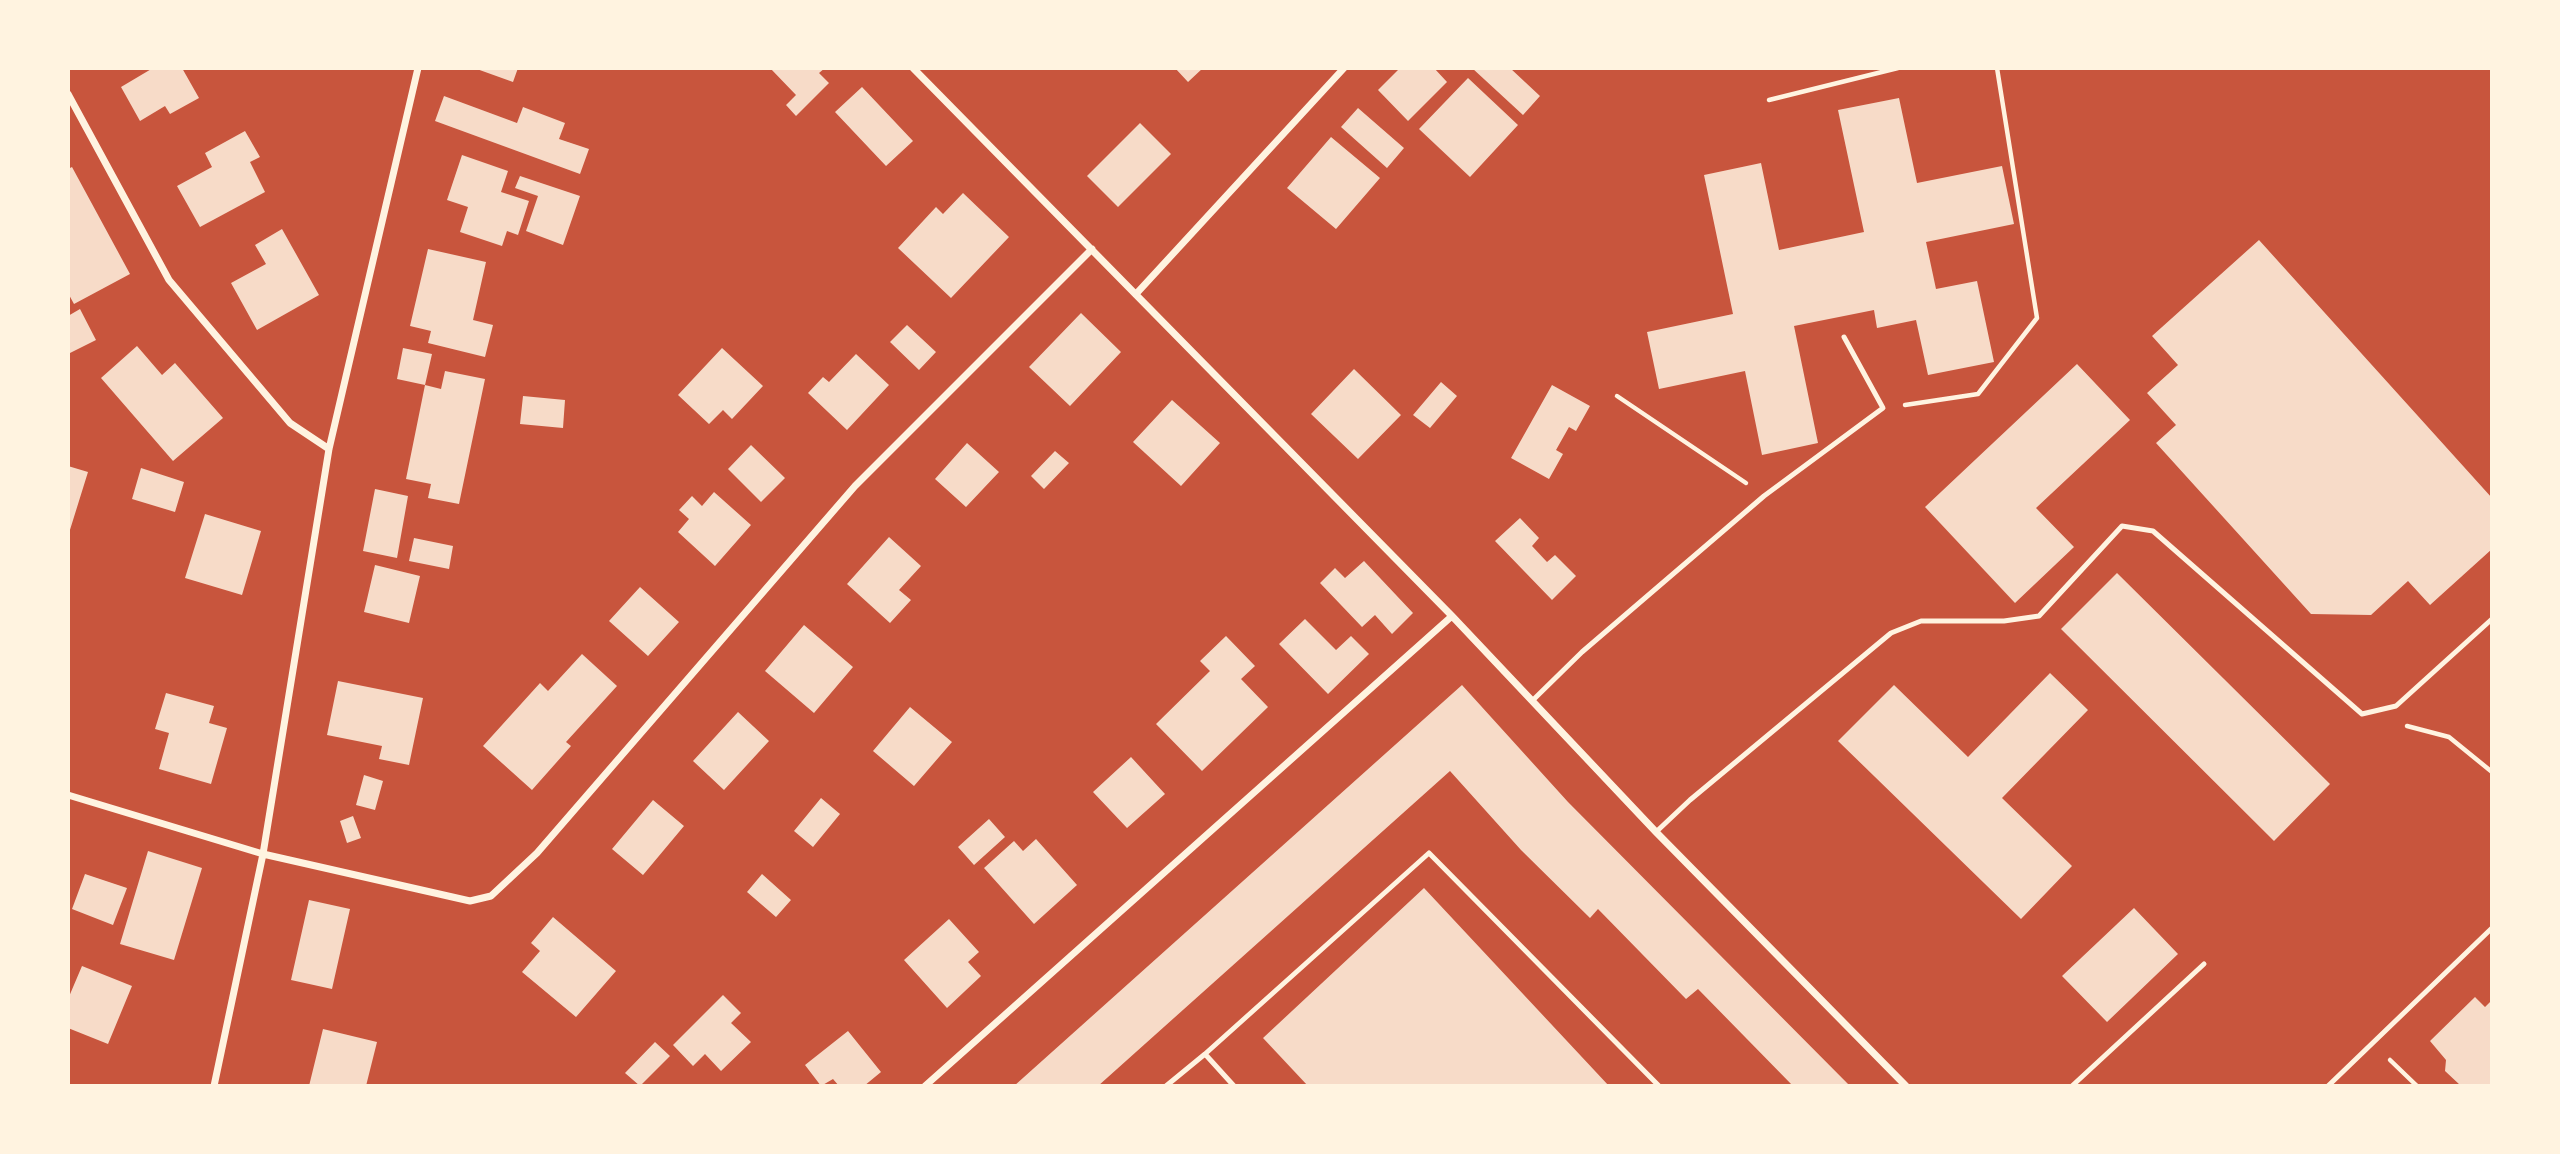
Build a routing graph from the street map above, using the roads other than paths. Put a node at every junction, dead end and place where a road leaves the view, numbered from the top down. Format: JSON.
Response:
{"nodes":[{"id":1,"x":418,"y":68,"type":"edge"},
{"id":2,"x":913,"y":68,"type":"edge"},
{"id":3,"x":1344,"y":68,"type":"edge"},
{"id":4,"x":68,"y":94,"type":"edge"},
{"id":5,"x":1092,"y":249,"type":"junction"},
{"id":6,"x":1136,"y":294,"type":"junction"},
{"id":7,"x":1844,"y":337,"type":"dead end"},
{"id":8,"x":329,"y":449,"type":"junction"},
{"id":9,"x":1451,"y":616,"type":"junction"},
{"id":10,"x":2492,"y":619,"type":"edge"},
{"id":11,"x":1532,"y":701,"type":"junction"},
{"id":12,"x":68,"y":795,"type":"edge"},
{"id":13,"x":1657,"y":832,"type":"junction"},
{"id":14,"x":263,"y":854,"type":"junction"},
{"id":15,"x":2492,"y":928,"type":"edge"},
{"id":16,"x":2204,"y":964,"type":"dead end"},
{"id":17,"x":1205,"y":1054,"type":"junction"},
{"id":18,"x":214,"y":1086,"type":"edge"},
{"id":19,"x":925,"y":1086,"type":"edge"},
{"id":20,"x":1166,"y":1086,"type":"edge"},
{"id":21,"x":1234,"y":1086,"type":"edge"},
{"id":22,"x":1659,"y":1086,"type":"edge"},
{"id":23,"x":1906,"y":1086,"type":"edge"},
{"id":24,"x":2072,"y":1086,"type":"edge"},
{"id":25,"x":2328,"y":1086,"type":"edge"}],
"edges":[{"from":1,"to":8,"type":"street"},
{"from":2,"to":5,"type":"street"},
{"from":3,"to":6,"type":"street"},
{"from":4,"to":8,"type":"street"},
{"from":5,"to":6,"type":"street"},
{"from":5,"to":14,"type":"street"},
{"from":6,"to":9,"type":"street"},
{"from":7,"to":11,"type":"lane"},
{"from":8,"to":14,"type":"street"},
{"from":9,"to":11,"type":"street"},
{"from":9,"to":19,"type":"street"},
{"from":10,"to":13,"type":"lane"},
{"from":11,"to":13,"type":"street"},
{"from":12,"to":14,"type":"street"},
{"from":13,"to":23,"type":"street"},
{"from":14,"to":18,"type":"street"},
{"from":15,"to":25,"type":"lane"},
{"from":16,"to":24,"type":"lane"},
{"from":17,"to":20,"type":"lane"},
{"from":17,"to":21,"type":"lane"},
{"from":17,"to":22,"type":"lane"}]}
